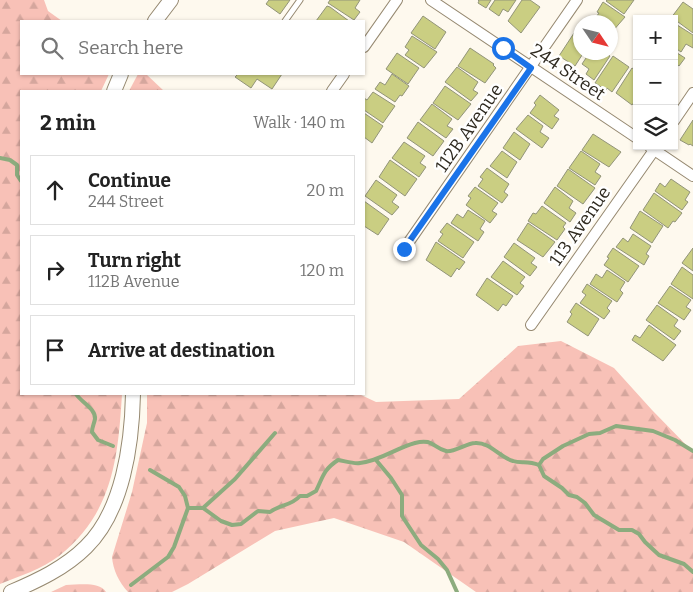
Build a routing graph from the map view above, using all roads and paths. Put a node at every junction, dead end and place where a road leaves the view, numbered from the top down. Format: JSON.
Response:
{"nodes":[{"id":1,"x":171,"y":0,"type":"edge"},
{"id":2,"x":300,"y":0,"type":"edge"},
{"id":3,"x":397,"y":0,"type":"edge"},
{"id":4,"x":431,"y":0,"type":"edge"},
{"id":5,"x":577,"y":0,"type":"edge"},
{"id":6,"x":156,"y":20,"type":"edge"},
{"id":7,"x":286,"y":20,"type":"edge"},
{"id":8,"x":365,"y":46,"type":"edge"},
{"id":9,"x":531,"y":68,"type":"junction"},
{"id":10,"x":122,"y":75,"type":"edge"},
{"id":11,"x":343,"y":75,"type":"edge"},
{"id":12,"x":114,"y":90,"type":"edge"},
{"id":13,"x":333,"y":90,"type":"edge"},
{"id":14,"x":693,"y":93,"type":"edge"},
{"id":15,"x":678,"y":114,"type":"edge"},
{"id":16,"x":633,"y":135,"type":"edge"},
{"id":17,"x":652,"y":150,"type":"edge"},
{"id":18,"x":658,"y":150,"type":"edge"},
{"id":19,"x":693,"y":176,"type":"edge"},
{"id":20,"x":404,"y":249,"type":"dead end"},
{"id":21,"x":531,"y":325,"type":"dead end"},
{"id":22,"x":133,"y":395,"type":"edge"},
{"id":23,"x":11,"y":592,"type":"edge"}],
"edges":[{"from":1,"to":6,"type":"main road"},
{"from":2,"to":7,"type":"lane"},
{"from":3,"to":8,"type":"street"},
{"from":4,"to":9,"type":"street","name":"244 Street"},
{"from":5,"to":9,"type":"street","name":"112B Avenue"},
{"from":9,"to":16,"type":"street","name":"244 Street"},
{"from":9,"to":20,"type":"street","name":"112B Avenue"},
{"from":10,"to":12,"type":"main road"},
{"from":11,"to":13,"type":"street"},
{"from":14,"to":15,"type":"street"},
{"from":17,"to":21,"type":"street","name":"113 Avenue"},
{"from":18,"to":19,"type":"street"},
{"from":22,"to":23,"type":"main road"}]}
